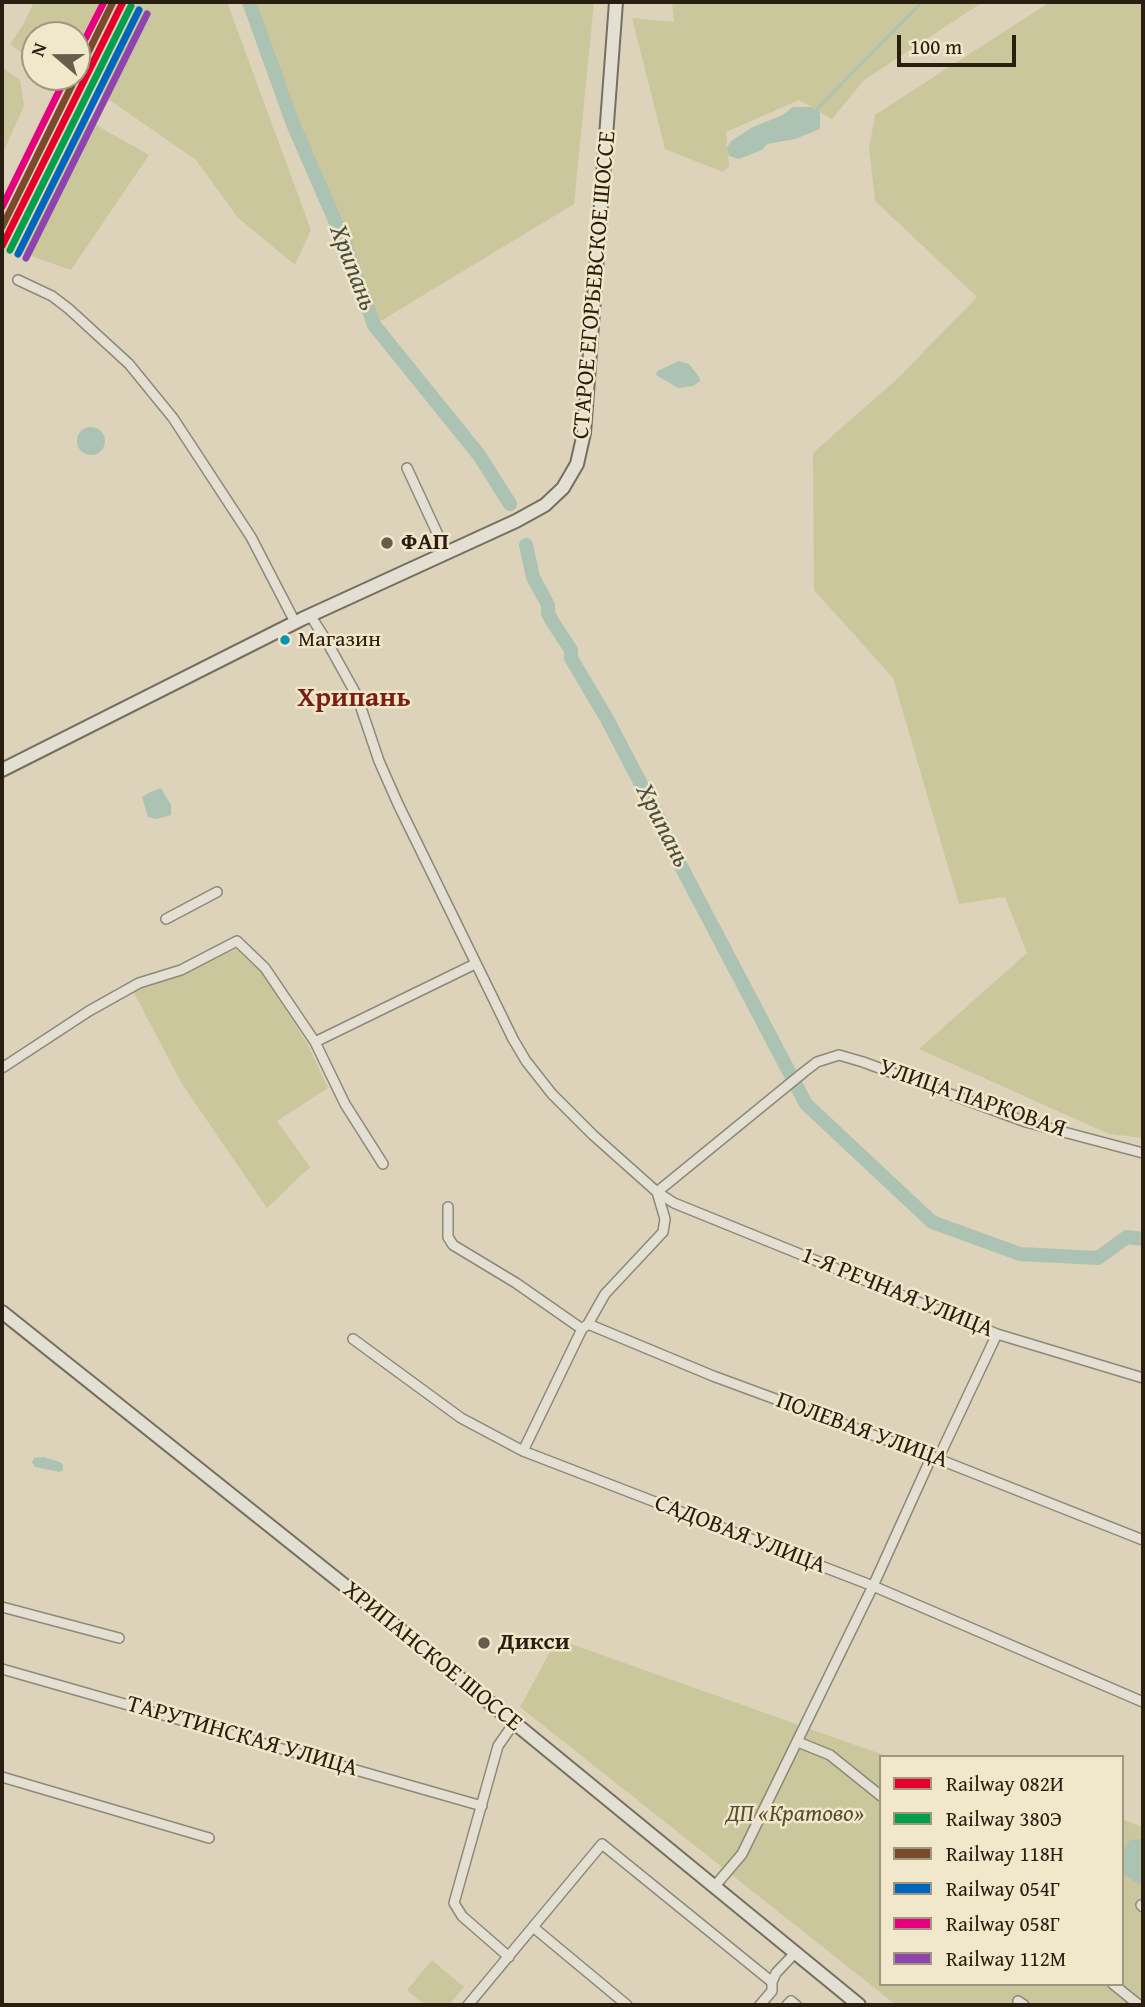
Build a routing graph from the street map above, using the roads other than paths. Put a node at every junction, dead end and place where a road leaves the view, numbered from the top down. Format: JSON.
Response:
{"nodes":[{"id":1,"x":616,"y":2,"type":"edge"},
{"id":2,"x":18,"y":280,"type":"dead end"},
{"id":3,"x":407,"y":468,"type":"dead end"},
{"id":4,"x":446,"y":552,"type":"junction"},
{"id":5,"x":310,"y":615,"type":"junction"},
{"id":6,"x":295,"y":622,"type":"junction"},
{"id":7,"x":2,"y":770,"type":"edge"},
{"id":8,"x":217,"y":892,"type":"dead end"},
{"id":9,"x":166,"y":919,"type":"dead end"},
{"id":10,"x":475,"y":964,"type":"junction"},
{"id":11,"x":315,"y":1042,"type":"junction"},
{"id":12,"x":2,"y":1068,"type":"edge"},
{"id":13,"x":1143,"y":1153,"type":"edge"},
{"id":14,"x":383,"y":1164,"type":"dead end"},
{"id":15,"x":657,"y":1192,"type":"junction"},
{"id":16,"x":448,"y":1207,"type":"dead end"},
{"id":17,"x":2,"y":1312,"type":"edge"},
{"id":18,"x":585,"y":1326,"type":"junction"},
{"id":19,"x":997,"y":1334,"type":"junction"},
{"id":20,"x":353,"y":1339,"type":"dead end"},
{"id":21,"x":1143,"y":1378,"type":"edge"},
{"id":22,"x":523,"y":1451,"type":"junction"},
{"id":23,"x":934,"y":1458,"type":"junction"},
{"id":24,"x":1143,"y":1539,"type":"edge"},
{"id":25,"x":873,"y":1586,"type":"junction"},
{"id":26,"x":2,"y":1607,"type":"edge"},
{"id":27,"x":119,"y":1638,"type":"dead end"},
{"id":28,"x":2,"y":1669,"type":"edge"},
{"id":29,"x":1143,"y":1702,"type":"edge"},
{"id":30,"x":514,"y":1723,"type":"junction"},
{"id":31,"x":798,"y":1742,"type":"junction"},
{"id":32,"x":2,"y":1777,"type":"edge"},
{"id":33,"x":879,"y":1794,"type":"edge"},
{"id":34,"x":482,"y":1806,"type":"junction"},
{"id":35,"x":209,"y":1838,"type":"dead end"},
{"id":36,"x":714,"y":1887,"type":"junction"},
{"id":37,"x":533,"y":1927,"type":"junction"},
{"id":38,"x":795,"y":1953,"type":"junction"},
{"id":39,"x":509,"y":1956,"type":"junction"},
{"id":40,"x":772,"y":1982,"type":"junction"},
{"id":41,"x":1115,"y":1986,"type":"edge"},
{"id":42,"x":468,"y":2005,"type":"edge"},
{"id":43,"x":627,"y":2005,"type":"edge"},
{"id":44,"x":760,"y":2005,"type":"edge"},
{"id":45,"x":788,"y":2005,"type":"edge"},
{"id":46,"x":796,"y":2005,"type":"edge"},
{"id":47,"x":859,"y":2005,"type":"edge"},
{"id":48,"x":1139,"y":2005,"type":"edge"}],
"edges":[{"from":1,"to":4,"type":"main road","name":"СТАРОЕ ЕГОРЬЕВСКОЕ ШОССЕ"},
{"from":2,"to":6,"type":"street"},
{"from":3,"to":4,"type":"street"},
{"from":4,"to":5,"type":"main road","name":"СТАРОЕ ЕГОРЬЕВСКОЕ ШОССЕ"},
{"from":5,"to":6,"type":"main road","name":"СТАРОЕ ЕГОРЬЕВСКОЕ ШОССЕ"},
{"from":5,"to":10,"type":"street","name":"1-Я РЕЧНАЯ УЛИЦА"},
{"from":6,"to":7,"type":"main road"},
{"from":8,"to":9,"type":"street"},
{"from":10,"to":11,"type":"street"},
{"from":10,"to":15,"type":"street","name":"1-Я РЕЧНАЯ УЛИЦА"},
{"from":11,"to":12,"type":"street"},
{"from":11,"to":14,"type":"street"},
{"from":13,"to":15,"type":"street","name":"УЛИЦА ПАРКОВАЯ"},
{"from":15,"to":18,"type":"street"},
{"from":15,"to":19,"type":"street","name":"1-Я РЕЧНАЯ УЛИЦА"},
{"from":16,"to":18,"type":"street","name":"ПОЛЕВАЯ УЛИЦА"},
{"from":17,"to":30,"type":"main road","name":"ХРИПАНСКОЕ ШОССЕ"},
{"from":18,"to":22,"type":"street"},
{"from":18,"to":23,"type":"street","name":"ПОЛЕВАЯ УЛИЦА"},
{"from":19,"to":21,"type":"street","name":"1-Я РЕЧНАЯ УЛИЦА"},
{"from":19,"to":23,"type":"street"},
{"from":20,"to":22,"type":"street","name":"САДОВАЯ УЛИЦА"},
{"from":22,"to":25,"type":"street","name":"САДОВАЯ УЛИЦА"},
{"from":23,"to":24,"type":"street","name":"ПОЛЕВАЯ УЛИЦА"},
{"from":23,"to":25,"type":"street"},
{"from":25,"to":29,"type":"street","name":"САДОВАЯ УЛИЦА"},
{"from":25,"to":31,"type":"street"},
{"from":26,"to":27,"type":"street"},
{"from":28,"to":34,"type":"street","name":"ТАРУТИНСКАЯ УЛИЦА"},
{"from":30,"to":34,"type":"street"},
{"from":30,"to":36,"type":"main road","name":"ХРИПАНСКОЕ ШОССЕ"},
{"from":31,"to":33,"type":"street"},
{"from":31,"to":36,"type":"street"},
{"from":32,"to":35,"type":"street"},
{"from":34,"to":39,"type":"street"},
{"from":36,"to":38,"type":"main road","name":"ХРИПАНСКОЕ ШОССЕ"},
{"from":37,"to":39,"type":"street"},
{"from":37,"to":40,"type":"street"},
{"from":37,"to":43,"type":"street"},
{"from":38,"to":40,"type":"street"},
{"from":38,"to":47,"type":"main road","name":"ХРИПАНСКОЕ ШОССЕ"},
{"from":39,"to":42,"type":"street"},
{"from":40,"to":44,"type":"street"},
{"from":41,"to":48,"type":"street"},
{"from":45,"to":46,"type":"street"}]}
